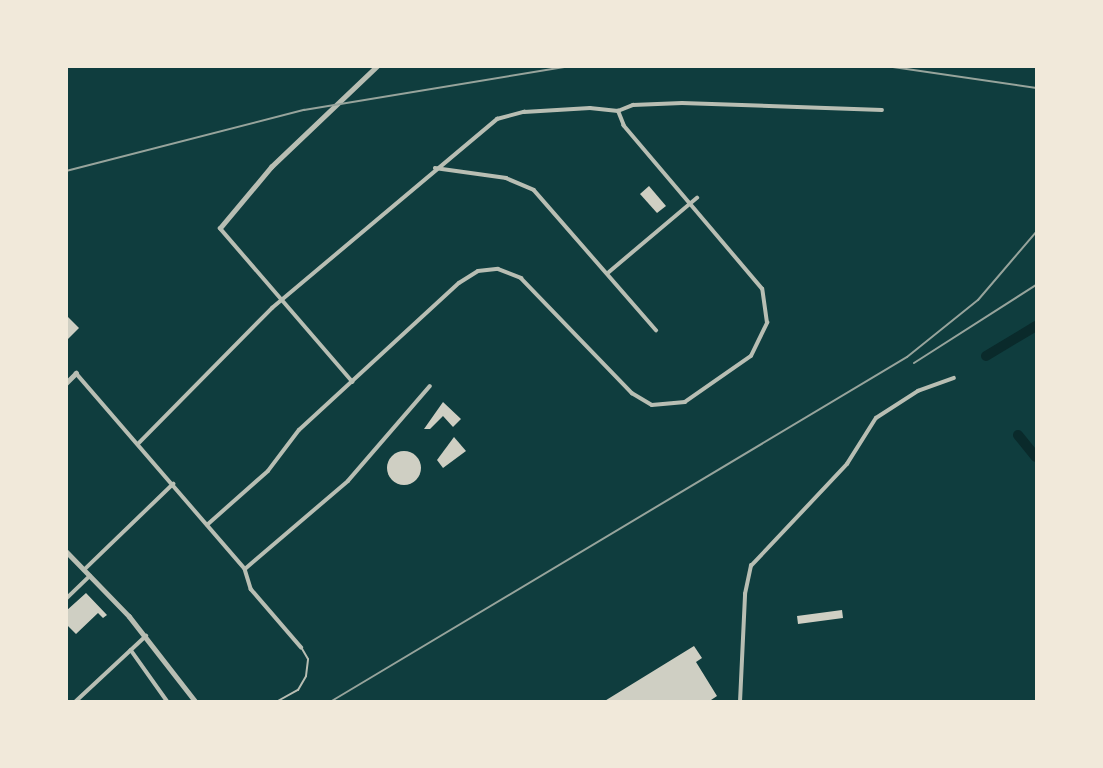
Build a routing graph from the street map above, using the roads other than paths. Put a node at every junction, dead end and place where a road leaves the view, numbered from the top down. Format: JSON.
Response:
{"nodes":[{"id":1,"x":375,"y":68,"type":"edge"},
{"id":2,"x":882,"y":110,"type":"dead end"},
{"id":3,"x":618,"y":111,"type":"junction"},
{"id":4,"x":435,"y":167,"type":"junction"},
{"id":5,"x":697,"y":198,"type":"dead end"},
{"id":6,"x":689,"y":203,"type":"junction"},
{"id":7,"x":220,"y":228,"type":"joint"},
{"id":8,"x":610,"y":272,"type":"junction"},
{"id":9,"x":283,"y":299,"type":"junction"},
{"id":10,"x":656,"y":330,"type":"dead end"},
{"id":11,"x":76,"y":373,"type":"joint"},
{"id":12,"x":954,"y":377,"type":"dead end"},
{"id":13,"x":353,"y":382,"type":"junction"},
{"id":14,"x":66,"y":383,"type":"edge"},
{"id":15,"x":430,"y":386,"type":"dead end"},
{"id":16,"x":138,"y":444,"type":"junction"},
{"id":17,"x":173,"y":484,"type":"junction"},
{"id":18,"x":207,"y":525,"type":"junction"},
{"id":19,"x":66,"y":551,"type":"edge"},
{"id":20,"x":245,"y":569,"type":"junction"},
{"id":21,"x":84,"y":570,"type":"junction"},
{"id":22,"x":90,"y":576,"type":"junction"},
{"id":23,"x":66,"y":598,"type":"edge"},
{"id":24,"x":146,"y":636,"type":"junction"},
{"id":25,"x":301,"y":648,"type":"joint"},
{"id":26,"x":131,"y":650,"type":"junction"},
{"id":27,"x":75,"y":702,"type":"edge"},
{"id":28,"x":168,"y":702,"type":"edge"},
{"id":29,"x":195,"y":702,"type":"edge"},
{"id":30,"x":276,"y":702,"type":"edge"},
{"id":31,"x":740,"y":702,"type":"edge"}],
"edges":[{"from":1,"to":7,"type":"street"},
{"from":2,"to":3,"type":"street"},
{"from":3,"to":4,"type":"street"},
{"from":3,"to":6,"type":"street"},
{"from":4,"to":8,"type":"street"},
{"from":4,"to":9,"type":"street"},
{"from":5,"to":6,"type":"street"},
{"from":6,"to":8,"type":"street"},
{"from":6,"to":13,"type":"street"},
{"from":7,"to":9,"type":"street"},
{"from":8,"to":10,"type":"street"},
{"from":9,"to":13,"type":"street"},
{"from":9,"to":16,"type":"street"},
{"from":11,"to":14,"type":"street"},
{"from":11,"to":16,"type":"street"},
{"from":12,"to":31,"type":"street"},
{"from":13,"to":18,"type":"street"},
{"from":15,"to":20,"type":"street"},
{"from":16,"to":17,"type":"street"},
{"from":17,"to":18,"type":"street"},
{"from":17,"to":21,"type":"street"},
{"from":18,"to":20,"type":"street"},
{"from":19,"to":21,"type":"street"},
{"from":20,"to":25,"type":"street"},
{"from":21,"to":22,"type":"street"},
{"from":22,"to":23,"type":"street"},
{"from":22,"to":24,"type":"street"},
{"from":24,"to":26,"type":"street"},
{"from":24,"to":29,"type":"street"},
{"from":25,"to":30,"type":"lane"},
{"from":26,"to":27,"type":"street"},
{"from":26,"to":28,"type":"street"}]}
